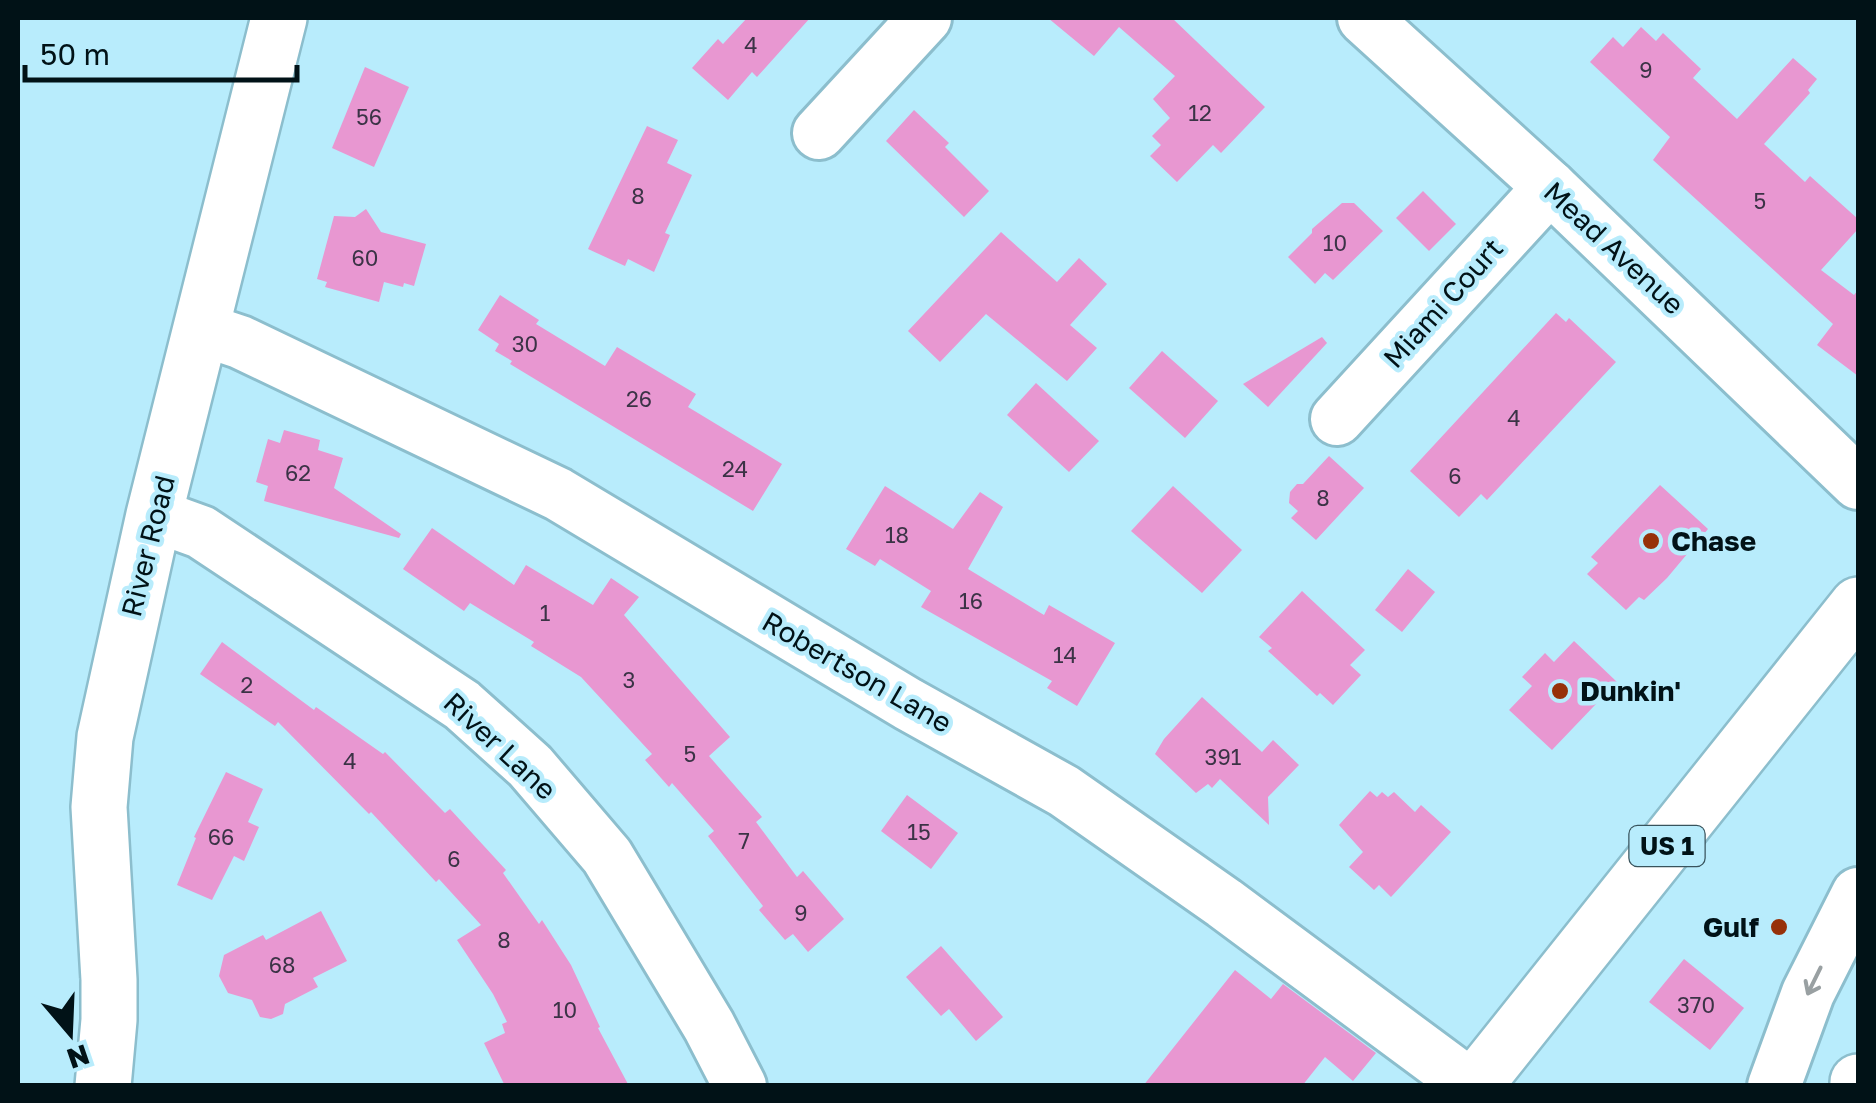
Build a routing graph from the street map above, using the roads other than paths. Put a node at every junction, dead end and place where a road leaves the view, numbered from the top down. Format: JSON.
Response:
{"nodes":[{"id":1,"x":279,"y":18,"type":"edge"},
{"id":2,"x":925,"y":18,"type":"edge"},
{"id":3,"x":1364,"y":18,"type":"edge"},
{"id":4,"x":819,"y":133,"type":"dead end"},
{"id":5,"x":1550,"y":186,"type":"junction"},
{"id":6,"x":201,"y":329,"type":"junction"},
{"id":7,"x":1337,"y":419,"type":"dead end"},
{"id":8,"x":1858,"y":483,"type":"edge"},
{"id":9,"x":154,"y":514,"type":"junction"},
{"id":10,"x":1858,"y":605,"type":"edge"},
{"id":11,"x":1858,"y":894,"type":"edge"},
{"id":12,"x":103,"y":1086,"type":"edge"},
{"id":13,"x":740,"y":1086,"type":"edge"},
{"id":14,"x":1472,"y":1086,"type":"edge"},
{"id":15,"x":1774,"y":1086,"type":"edge"}],
"edges":[{"from":1,"to":6,"type":"main road","name":"River Road"},
{"from":2,"to":4,"type":"street"},
{"from":3,"to":5,"type":"street","name":"Mead Avenue"},
{"from":5,"to":7,"type":"street","name":"Miami Court"},
{"from":5,"to":8,"type":"street","name":"Mead Avenue"},
{"from":6,"to":9,"type":"main road","name":"River Road"},
{"from":6,"to":14,"type":"street","name":"Robertson Lane"},
{"from":9,"to":12,"type":"main road","name":"River Road"},
{"from":9,"to":13,"type":"street","name":"River Lane"},
{"from":10,"to":14,"type":"main road","number":"US 1"},
{"from":11,"to":15,"type":"street","one_way":true}]}
